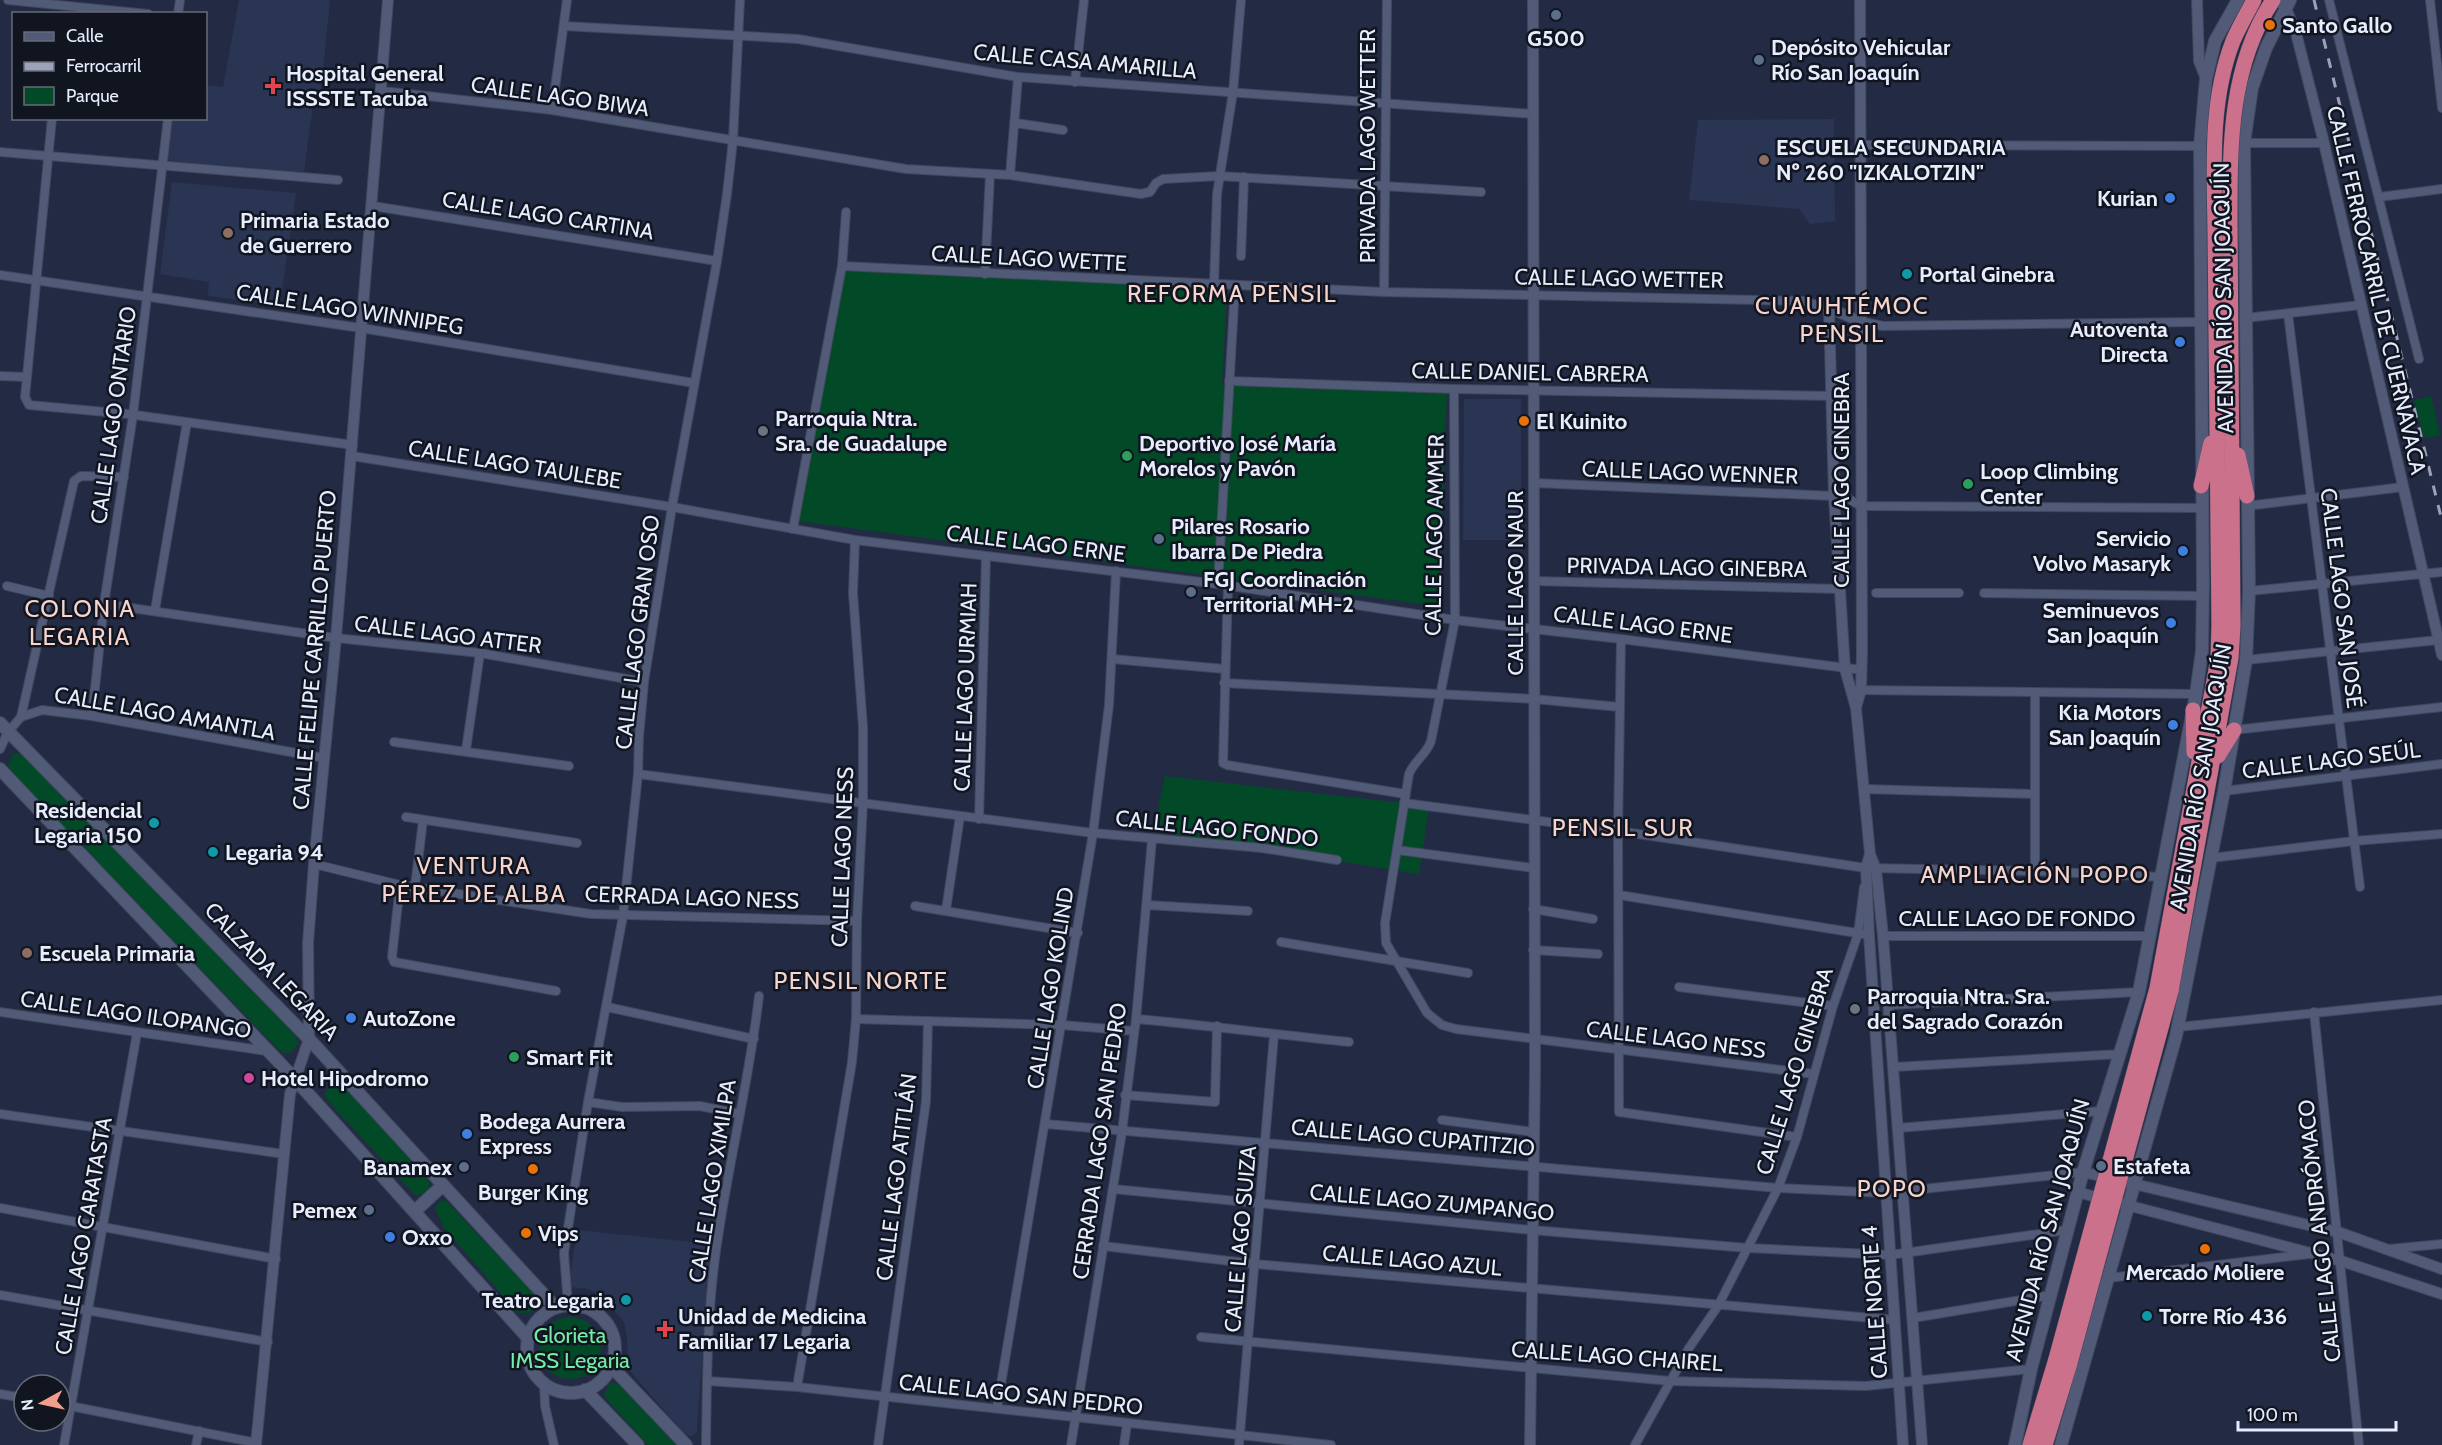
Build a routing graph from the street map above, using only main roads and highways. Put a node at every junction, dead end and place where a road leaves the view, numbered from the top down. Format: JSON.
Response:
{"nodes":[{"id":1,"x":2238,"y":0,"type":"edge"},
{"id":2,"x":2254,"y":0,"type":"edge"},
{"id":3,"x":2280,"y":1,"type":"edge"},
{"id":4,"x":2206,"y":79,"type":"junction"},
{"id":5,"x":2252,"y":88,"type":"junction"},
{"id":6,"x":2222,"y":228,"type":"junction"},
{"id":7,"x":2224,"y":420,"type":"junction"},
{"id":8,"x":2201,"y":486,"type":"junction"},
{"id":9,"x":2247,"y":501,"type":"junction"},
{"id":10,"x":2193,"y":710,"type":"junction"},
{"id":11,"x":4,"y":728,"type":"edge"},
{"id":12,"x":2234,"y":730,"type":"junction"},
{"id":13,"x":2212,"y":766,"type":"junction"},
{"id":14,"x":0,"y":769,"type":"edge"},
{"id":15,"x":2194,"y":783,"type":"junction"},
{"id":16,"x":2164,"y":989,"type":"junction"},
{"id":17,"x":2127,"y":1035,"type":"junction"},
{"id":18,"x":2173,"y":1049,"type":"junction"},
{"id":19,"x":442,"y":1186,"type":"junction"},
{"id":20,"x":415,"y":1211,"type":"junction"},
{"id":21,"x":561,"y":1306,"type":"junction"},
{"id":22,"x":528,"y":1338,"type":"junction"},
{"id":23,"x":2063,"y":1361,"type":"junction"},
{"id":24,"x":611,"y":1366,"type":"junction"},
{"id":25,"x":585,"y":1390,"type":"junction"},
{"id":26,"x":638,"y":1445,"type":"edge"},
{"id":27,"x":686,"y":1445,"type":"edge"},
{"id":28,"x":2015,"y":1445,"type":"edge"},
{"id":29,"x":2030,"y":1445,"type":"edge"},
{"id":30,"x":2045,"y":1445,"type":"edge"},
{"id":31,"x":2061,"y":1445,"type":"edge"}],
"edges":[{"from":1,"to":4,"type":"main road","name":"AVENIDA RÍO SAN JOAQUÍN"},
{"from":2,"to":6,"type":"highway","name":"AVENIDA RÍO SAN JOAQUÍN","bridge":true},
{"from":3,"to":5,"type":"main road","name":"AVENIDA RÍO SAN JOAQUÍN"},
{"from":3,"to":6,"type":"highway","name":"AVENIDA RÍO SAN JOAQUÍN","bridge":true},
{"from":4,"to":5,"type":"main road"},
{"from":4,"to":8,"type":"main road","name":"AVENIDA RÍO SAN JOAQUÍN"},
{"from":5,"to":9,"type":"main road","name":"AVENIDA RÍO SAN JOAQUÍN"},
{"from":6,"to":7,"type":"highway","name":"AVENIDA RÍO SAN JOAQUÍN"},
{"from":7,"to":8,"type":"highway"},
{"from":7,"to":9,"type":"highway"},
{"from":7,"to":13,"type":"highway","name":"AVENIDA RÍO SAN JOAQUÍN"},
{"from":7,"to":15,"type":"highway","name":"AVENIDA RÍO SAN JOAQUÍN"},
{"from":8,"to":10,"type":"main road","name":"AVENIDA RÍO SAN JOAQUÍN"},
{"from":9,"to":12,"type":"main road","name":"AVENIDA RÍO SAN JOAQUÍN"},
{"from":10,"to":15,"type":"highway"},
{"from":10,"to":17,"type":"main road","name":"AVENIDA RÍO SAN JOAQUÍN"},
{"from":11,"to":19,"type":"main road","name":"CALZADA LEGARIA"},
{"from":12,"to":13,"type":"highway"},
{"from":12,"to":18,"type":"main road","name":"AVENIDA RÍO SAN JOAQUÍN"},
{"from":13,"to":16,"type":"highway","name":"AVENIDA RÍO SAN JOAQUÍN"},
{"from":14,"to":20,"type":"main road"},
{"from":15,"to":16,"type":"highway","name":"AVENIDA RÍO SAN JOAQUÍN"},
{"from":16,"to":23,"type":"highway","name":"AVENIDA RÍO SAN JOAQUÍN","bridge":true},
{"from":17,"to":18,"type":"main road"},
{"from":17,"to":28,"type":"main road","name":"AVENIDA RÍO SAN JOAQUÍN"},
{"from":18,"to":31,"type":"main road","name":"AVENIDA RÍO SAN JOAQUÍN"},
{"from":19,"to":20,"type":"main road"},
{"from":19,"to":21,"type":"main road","name":"CALZADA LEGARIA"},
{"from":20,"to":22,"type":"main road"},
{"from":21,"to":22,"type":"main road"},
{"from":21,"to":24,"type":"main road"},
{"from":22,"to":25,"type":"main road"},
{"from":23,"to":29,"type":"highway","name":"AVENIDA RÍO SAN JOAQUÍN"},
{"from":23,"to":30,"type":"highway","name":"AVENIDA RÍO SAN JOAQUÍN"},
{"from":24,"to":25,"type":"main road"},
{"from":24,"to":27,"type":"main road"},
{"from":25,"to":26,"type":"main road"}]}
